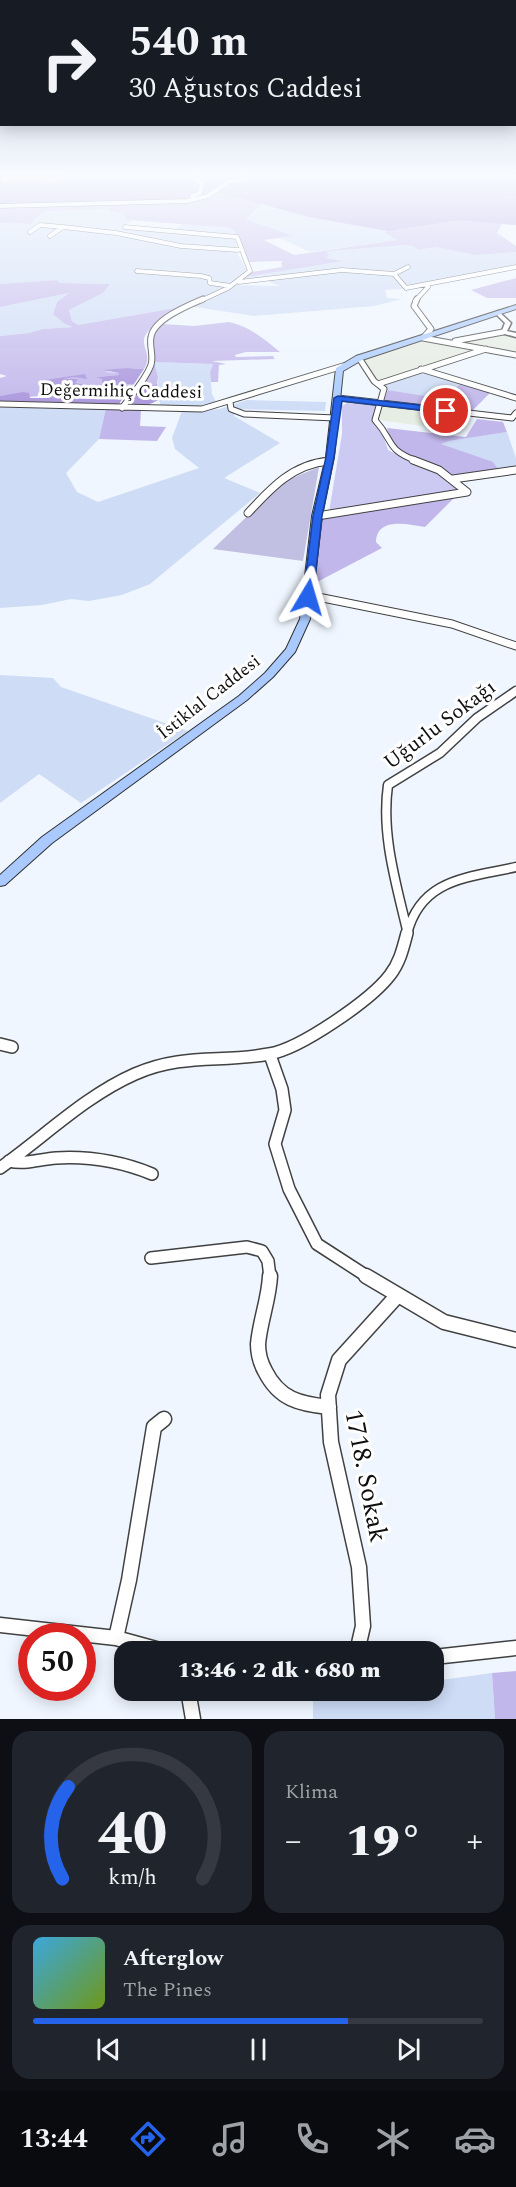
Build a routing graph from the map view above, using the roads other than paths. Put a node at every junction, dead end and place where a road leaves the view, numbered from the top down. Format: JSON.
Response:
{"nodes":[{"id":1,"x":242,"y":255,"type":"edge"},
{"id":2,"x":408,"y":267,"type":"dead end"},
{"id":3,"x":516,"y":267,"type":"edge"},
{"id":4,"x":137,"y":271,"type":"dead end"},
{"id":5,"x":394,"y":274,"type":"junction"},
{"id":6,"x":236,"y":282,"type":"junction"},
{"id":7,"x":428,"y":284,"type":"junction"},
{"id":8,"x":231,"y":286,"type":"junction"},
{"id":9,"x":516,"y":307,"type":"edge"},
{"id":10,"x":498,"y":313,"type":"junction"},
{"id":11,"x":431,"y":329,"type":"junction"},
{"id":12,"x":443,"y":331,"type":"junction"},
{"id":13,"x":503,"y":332,"type":"junction"},
{"id":14,"x":516,"y":335,"type":"edge"},
{"id":15,"x":423,"y":338,"type":"junction"},
{"id":16,"x":447,"y":342,"type":"junction"},
{"id":17,"x":486,"y":349,"type":"junction"},
{"id":18,"x":516,"y":355,"type":"edge"},
{"id":19,"x":359,"y":358,"type":"junction"},
{"id":20,"x":343,"y":366,"type":"junction"},
{"id":21,"x":420,"y":369,"type":"junction"},
{"id":22,"x":378,"y":384,"type":"junction"},
{"id":23,"x":338,"y":398,"type":"junction"},
{"id":24,"x":516,"y":398,"type":"edge"},
{"id":25,"x":230,"y":402,"type":"junction"},
{"id":26,"x":0,"y":404,"type":"edge"},
{"id":27,"x":380,"y":404,"type":"junction"},
{"id":28,"x":122,"y":408,"type":"junction"},
{"id":29,"x":514,"y":415,"type":"edge"},
{"id":30,"x":335,"y":418,"type":"junction"},
{"id":31,"x":516,"y":429,"type":"edge"},
{"id":32,"x":329,"y":461,"type":"junction"},
{"id":33,"x":516,"y":470,"type":"edge"},
{"id":34,"x":453,"y":479,"type":"junction"},
{"id":35,"x":248,"y":513,"type":"dead end"},
{"id":36,"x":317,"y":516,"type":"junction"},
{"id":37,"x":308,"y":595,"type":"junction"},
{"id":38,"x":516,"y":646,"type":"edge"},
{"id":39,"x":516,"y":691,"type":"edge"},
{"id":40,"x":516,"y":867,"type":"edge"},
{"id":41,"x":0,"y":882,"type":"edge"},
{"id":42,"x":407,"y":930,"type":"junction"},
{"id":43,"x":0,"y":1044,"type":"edge"},
{"id":44,"x":12,"y":1047,"type":"dead end"},
{"id":45,"x":270,"y":1055,"type":"junction"},
{"id":46,"x":5,"y":1165,"type":"edge"},
{"id":47,"x":152,"y":1174,"type":"dead end"},
{"id":48,"x":151,"y":1258,"type":"dead end"},
{"id":49,"x":397,"y":1296,"type":"junction"},
{"id":50,"x":516,"y":1340,"type":"edge"},
{"id":51,"x":329,"y":1407,"type":"junction"},
{"id":52,"x":164,"y":1419,"type":"dead end"},
{"id":53,"x":0,"y":1625,"type":"edge"},
{"id":54,"x":116,"y":1638,"type":"junction"},
{"id":55,"x":127,"y":1641,"type":"edge"},
{"id":56,"x":360,"y":1641,"type":"edge"},
{"id":57,"x":516,"y":1648,"type":"edge"},
{"id":58,"x":444,"y":1656,"type":"edge"},
{"id":59,"x":190,"y":1701,"type":"edge"},
{"id":60,"x":193,"y":1719,"type":"edge"}],
"edges":[{"from":1,"to":6,"type":"street"},
{"from":2,"to":5,"type":"street"},
{"from":3,"to":7,"type":"street"},
{"from":4,"to":8,"type":"street"},
{"from":5,"to":6,"type":"street"},
{"from":5,"to":7,"type":"street"},
{"from":6,"to":8,"type":"street"},
{"from":7,"to":11,"type":"street"},
{"from":8,"to":28,"type":"street"},
{"from":9,"to":10,"type":"main road"},
{"from":10,"to":12,"type":"main road"},
{"from":10,"to":13,"type":"street"},
{"from":11,"to":12,"type":"street"},
{"from":11,"to":15,"type":"street"},
{"from":12,"to":15,"type":"main road"},
{"from":13,"to":14,"type":"street"},
{"from":13,"to":16,"type":"street"},
{"from":15,"to":16,"type":"street"},
{"from":15,"to":19,"type":"main road"},
{"from":16,"to":17,"type":"street"},
{"from":17,"to":18,"type":"street"},
{"from":17,"to":21,"type":"street"},
{"from":19,"to":20,"type":"main road"},
{"from":19,"to":22,"type":"street"},
{"from":20,"to":23,"type":"main road","name":"İstiklal Caddesi"},
{"from":20,"to":25,"type":"street","name":"Değermihiç Caddesi"},
{"from":21,"to":22,"type":"street"},
{"from":21,"to":24,"type":"street"},
{"from":22,"to":27,"type":"street"},
{"from":23,"to":27,"type":"street"},
{"from":23,"to":30,"type":"main road","name":"İstiklal Caddesi"},
{"from":25,"to":28,"type":"street","name":"Değermihiç Caddesi"},
{"from":25,"to":30,"type":"street"},
{"from":26,"to":28,"type":"street","name":"Değermihiç Caddesi"},
{"from":27,"to":29,"type":"street"},
{"from":27,"to":34,"type":"street"},
{"from":29,"to":31,"type":"street"},
{"from":30,"to":32,"type":"main road","name":"İstiklal Caddesi"},
{"from":32,"to":35,"type":"street"},
{"from":32,"to":36,"type":"main road","name":"İstiklal Caddesi"},
{"from":33,"to":34,"type":"street"},
{"from":34,"to":36,"type":"street"},
{"from":36,"to":37,"type":"main road","name":"İstiklal Caddesi"},
{"from":37,"to":38,"type":"street"},
{"from":37,"to":41,"type":"main road","name":"İstiklal Caddesi"},
{"from":39,"to":42,"type":"street","name":"Uğurlu Sokağı"},
{"from":40,"to":42,"type":"street"},
{"from":42,"to":45,"type":"street"},
{"from":43,"to":44,"type":"street"},
{"from":45,"to":46,"type":"street"},
{"from":45,"to":49,"type":"street"},
{"from":46,"to":47,"type":"street"},
{"from":48,"to":51,"type":"street"},
{"from":49,"to":50,"type":"street"},
{"from":49,"to":51,"type":"street","name":"1718. Sokak"},
{"from":51,"to":56,"type":"street","name":"1718. Sokak"},
{"from":52,"to":54,"type":"street"},
{"from":53,"to":54,"type":"street"},
{"from":54,"to":55,"type":"street"},
{"from":57,"to":58,"type":"street"},
{"from":59,"to":60,"type":"street"}]}
